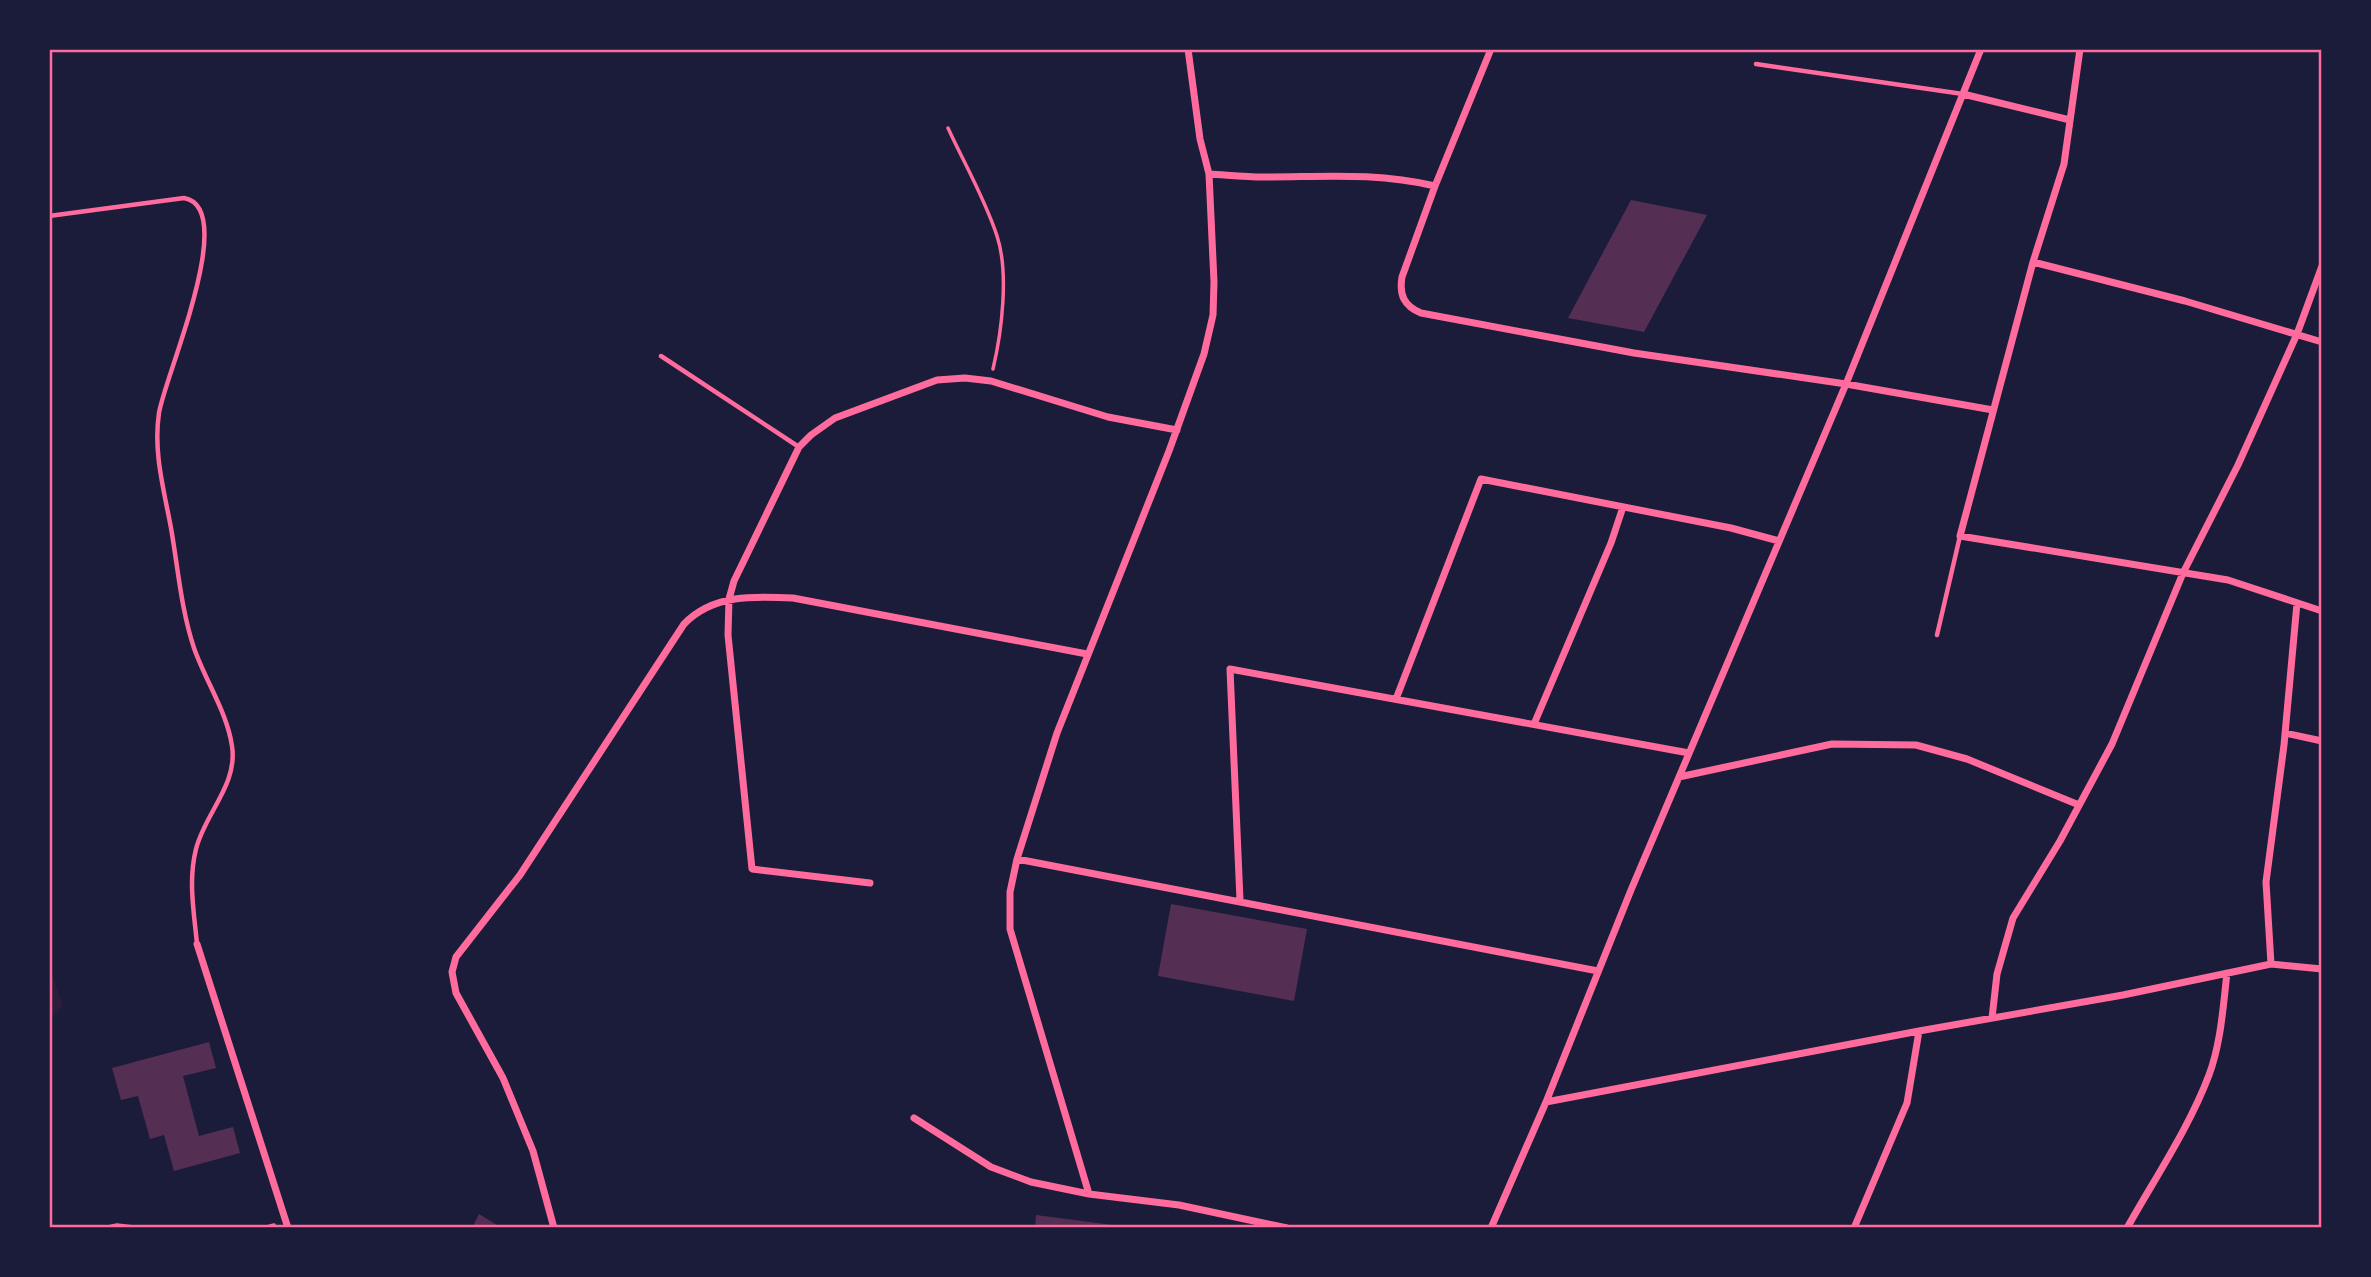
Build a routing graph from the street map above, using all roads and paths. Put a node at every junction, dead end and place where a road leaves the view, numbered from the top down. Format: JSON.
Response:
{"nodes":[{"id":1,"x":1188,"y":49,"type":"edge"},
{"id":2,"x":1491,"y":49,"type":"edge"},
{"id":3,"x":1982,"y":49,"type":"edge"},
{"id":4,"x":2080,"y":49,"type":"edge"},
{"id":5,"x":1756,"y":64,"type":"dead end"},
{"id":6,"x":1963,"y":94,"type":"junction"},
{"id":7,"x":2070,"y":120,"type":"junction"},
{"id":8,"x":948,"y":128,"type":"dead end"},
{"id":9,"x":1209,"y":174,"type":"junction"},
{"id":10,"x":1435,"y":186,"type":"junction"},
{"id":11,"x":49,"y":216,"type":"edge"},
{"id":12,"x":2033,"y":262,"type":"junction"},
{"id":13,"x":2322,"y":266,"type":"edge"},
{"id":14,"x":2297,"y":334,"type":"junction"},
{"id":15,"x":2322,"y":342,"type":"edge"},
{"id":16,"x":661,"y":356,"type":"dead end"},
{"id":17,"x":991,"y":381,"type":"junction"},
{"id":18,"x":1846,"y":384,"type":"junction"},
{"id":19,"x":1993,"y":410,"type":"junction"},
{"id":20,"x":1177,"y":430,"type":"junction"},
{"id":21,"x":799,"y":447,"type":"junction"},
{"id":22,"x":1623,"y":507,"type":"junction"},
{"id":23,"x":1960,"y":536,"type":"junction"},
{"id":24,"x":1779,"y":541,"type":"junction"},
{"id":25,"x":2183,"y":573,"type":"junction"},
{"id":26,"x":729,"y":599,"type":"junction"},
{"id":27,"x":2297,"y":603,"type":"junction"},
{"id":28,"x":2322,"y":611,"type":"edge"},
{"id":29,"x":1937,"y":635,"type":"dead end"},
{"id":30,"x":1087,"y":654,"type":"junction"},
{"id":31,"x":1396,"y":699,"type":"junction"},
{"id":32,"x":1534,"y":724,"type":"junction"},
{"id":33,"x":2285,"y":733,"type":"junction"},
{"id":34,"x":2322,"y":741,"type":"edge"},
{"id":35,"x":1689,"y":753,"type":"junction"},
{"id":36,"x":1679,"y":777,"type":"junction"},
{"id":37,"x":2079,"y":805,"type":"junction"},
{"id":38,"x":1017,"y":859,"type":"junction"},
{"id":39,"x":870,"y":883,"type":"dead end"},
{"id":40,"x":1240,"y":900,"type":"junction"},
{"id":41,"x":197,"y":944,"type":"joint"},
{"id":42,"x":2271,"y":964,"type":"junction"},
{"id":43,"x":2322,"y":969,"type":"edge"},
{"id":44,"x":1598,"y":971,"type":"junction"},
{"id":45,"x":2227,"y":973,"type":"junction"},
{"id":46,"x":1992,"y":1018,"type":"junction"},
{"id":47,"x":1919,"y":1031,"type":"junction"},
{"id":48,"x":1546,"y":1102,"type":"junction"},
{"id":49,"x":914,"y":1118,"type":"dead end"},
{"id":50,"x":1089,"y":1194,"type":"junction"},
{"id":51,"x":103,"y":1228,"type":"edge"},
{"id":52,"x":142,"y":1228,"type":"edge"},
{"id":53,"x":288,"y":1228,"type":"edge"},
{"id":54,"x":554,"y":1228,"type":"edge"},
{"id":55,"x":1287,"y":1228,"type":"edge"},
{"id":56,"x":1491,"y":1228,"type":"edge"},
{"id":57,"x":1854,"y":1228,"type":"edge"},
{"id":58,"x":2127,"y":1228,"type":"edge"}],
"edges":[{"from":1,"to":9,"type":"street"},
{"from":2,"to":10,"type":"street"},
{"from":3,"to":6,"type":"street"},
{"from":4,"to":7,"type":"street"},
{"from":5,"to":6,"type":"lane"},
{"from":6,"to":7,"type":"street"},
{"from":6,"to":18,"type":"street"},
{"from":7,"to":12,"type":"street"},
{"from":8,"to":17,"type":"path"},
{"from":9,"to":10,"type":"street"},
{"from":9,"to":20,"type":"street"},
{"from":10,"to":18,"type":"street"},
{"from":11,"to":41,"type":"lane"},
{"from":12,"to":14,"type":"street"},
{"from":12,"to":19,"type":"street"},
{"from":13,"to":14,"type":"street"},
{"from":14,"to":15,"type":"street"},
{"from":14,"to":25,"type":"street"},
{"from":16,"to":21,"type":"lane"},
{"from":17,"to":20,"type":"street"},
{"from":17,"to":21,"type":"street"},
{"from":18,"to":19,"type":"street"},
{"from":18,"to":24,"type":"street"},
{"from":19,"to":23,"type":"street"},
{"from":20,"to":30,"type":"street"},
{"from":21,"to":26,"type":"street"},
{"from":22,"to":24,"type":"street"},
{"from":22,"to":31,"type":"street"},
{"from":22,"to":32,"type":"street"},
{"from":23,"to":25,"type":"street"},
{"from":23,"to":29,"type":"lane"},
{"from":24,"to":35,"type":"street"},
{"from":25,"to":27,"type":"street"},
{"from":25,"to":37,"type":"street"},
{"from":26,"to":30,"type":"street"},
{"from":26,"to":39,"type":"street"},
{"from":26,"to":54,"type":"street"},
{"from":27,"to":28,"type":"street"},
{"from":27,"to":33,"type":"street"},
{"from":30,"to":38,"type":"street"},
{"from":31,"to":32,"type":"street"},
{"from":31,"to":40,"type":"street"},
{"from":32,"to":35,"type":"street"},
{"from":33,"to":34,"type":"street"},
{"from":33,"to":42,"type":"street"},
{"from":35,"to":36,"type":"street"},
{"from":36,"to":37,"type":"street"},
{"from":36,"to":44,"type":"street"},
{"from":37,"to":46,"type":"street"},
{"from":38,"to":40,"type":"street"},
{"from":38,"to":50,"type":"street"},
{"from":40,"to":44,"type":"street"},
{"from":41,"to":53,"type":"street"},
{"from":42,"to":43,"type":"street"},
{"from":42,"to":45,"type":"street"},
{"from":44,"to":48,"type":"street"},
{"from":45,"to":46,"type":"street"},
{"from":45,"to":58,"type":"street"},
{"from":46,"to":47,"type":"street"},
{"from":47,"to":48,"type":"street"},
{"from":47,"to":57,"type":"street"},
{"from":48,"to":56,"type":"street"},
{"from":49,"to":50,"type":"street"},
{"from":50,"to":55,"type":"street"},
{"from":51,"to":52,"type":"path"}]}
